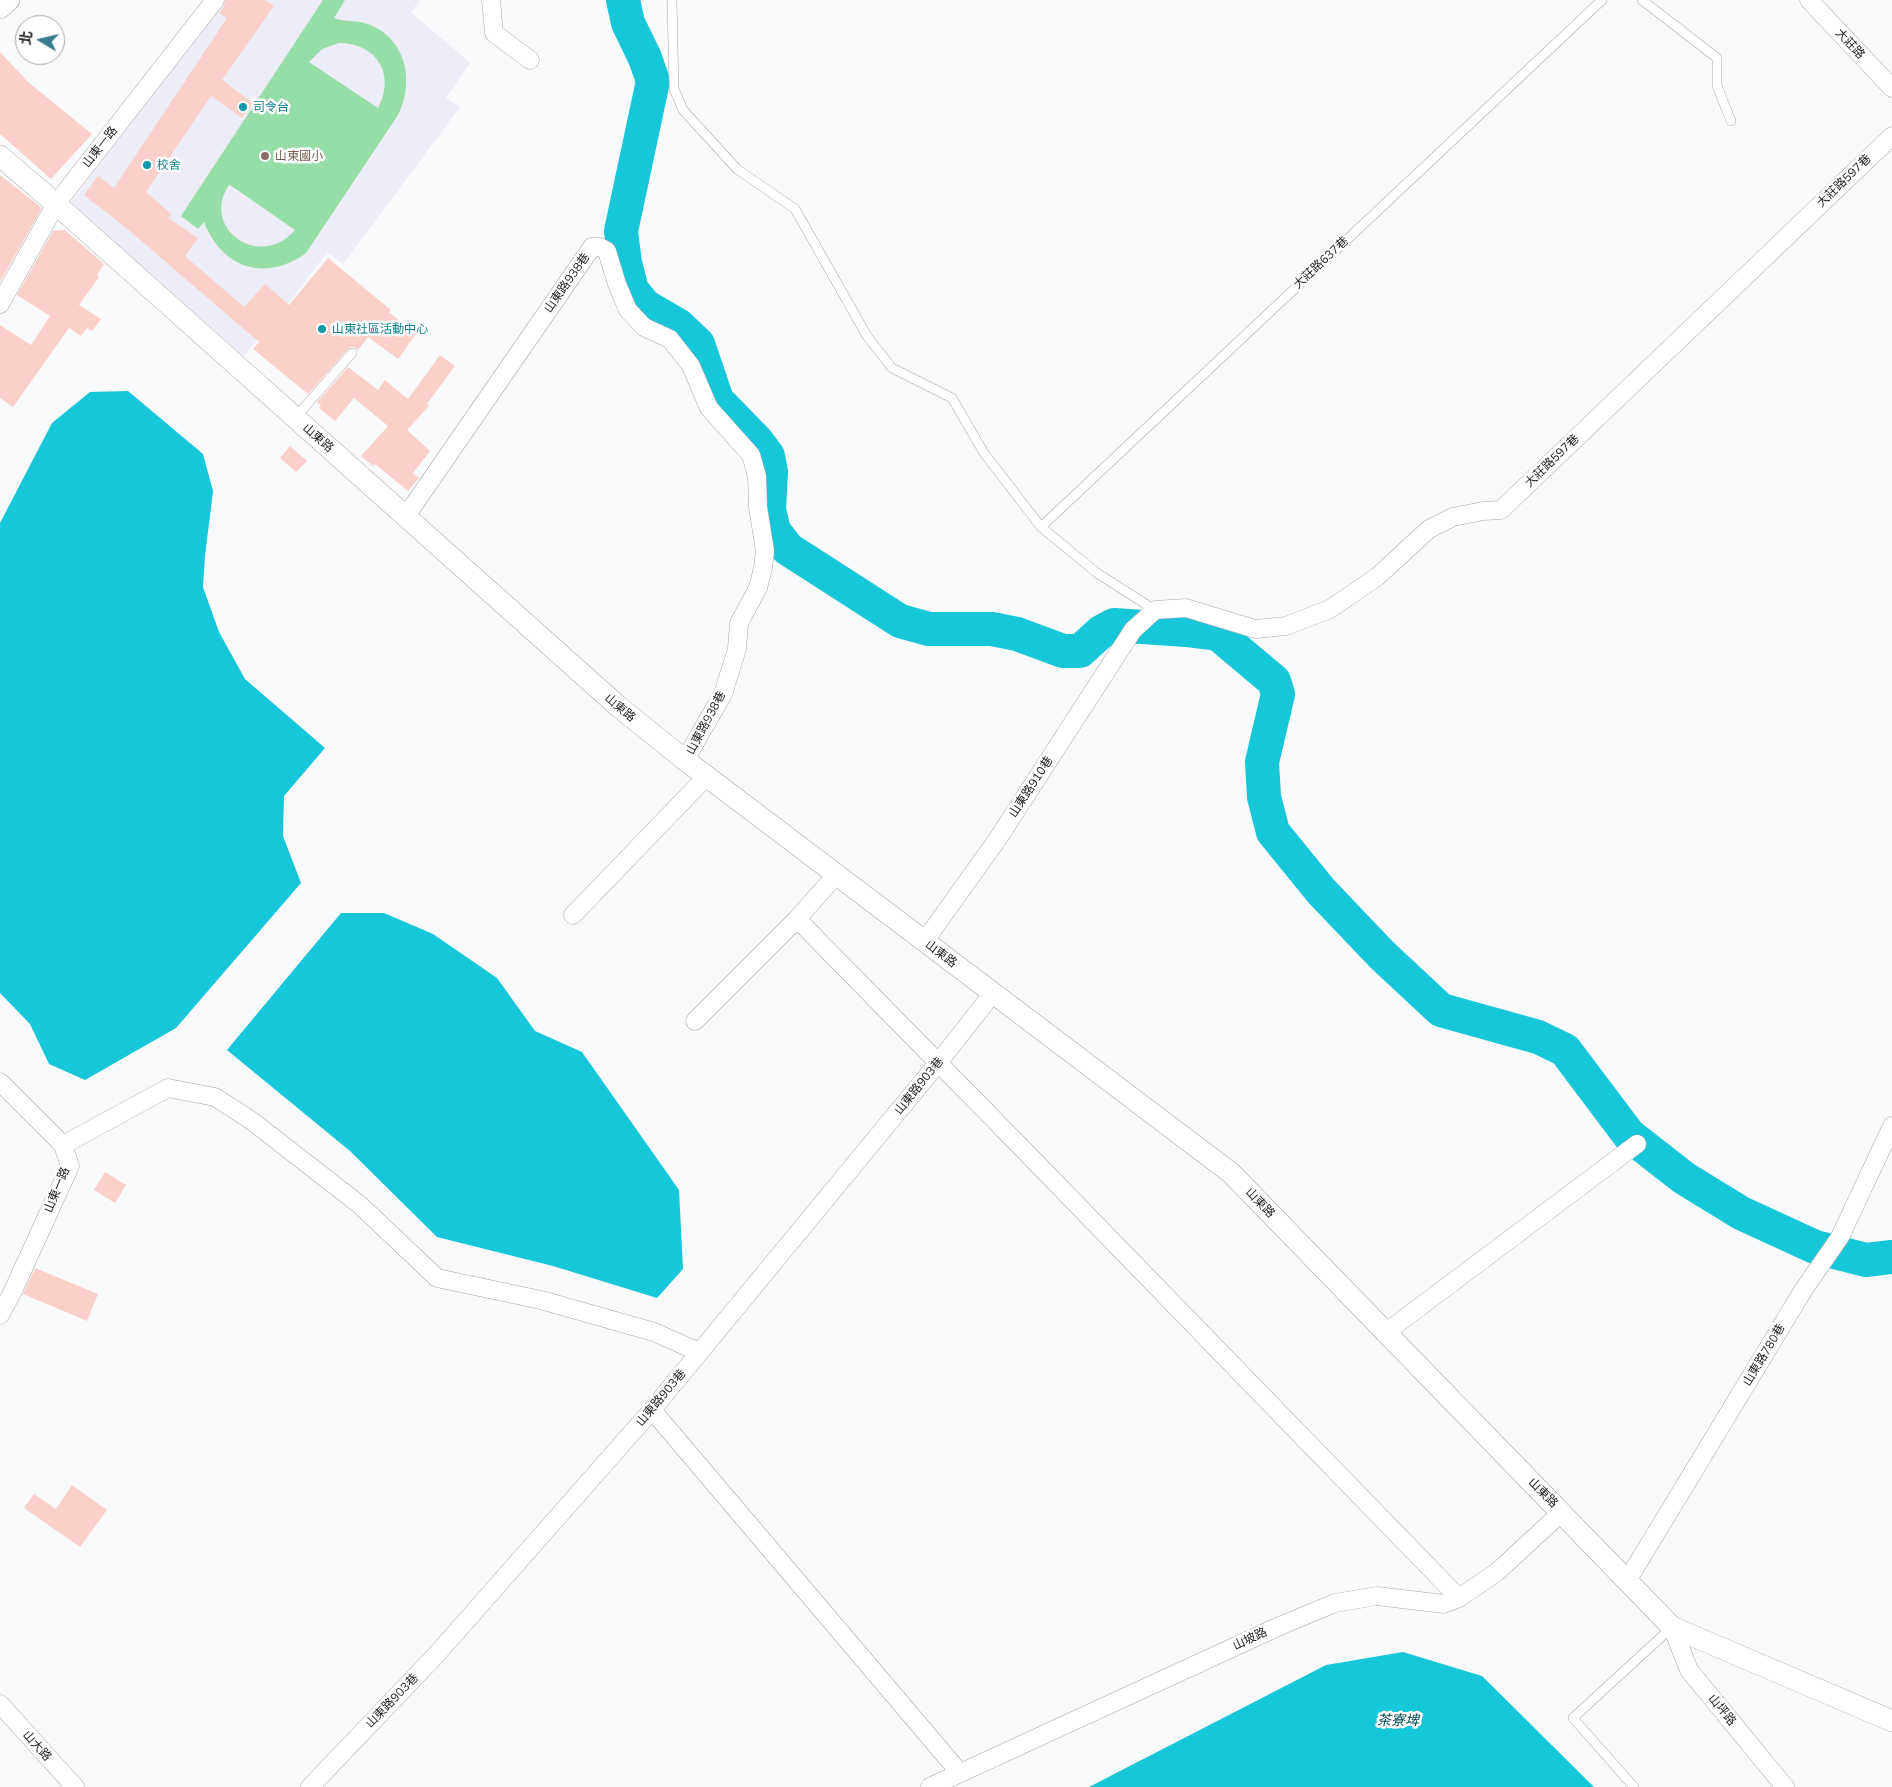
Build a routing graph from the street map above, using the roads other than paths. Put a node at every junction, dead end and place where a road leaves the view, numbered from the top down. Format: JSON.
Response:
{"nodes":[{"id":1,"x":9,"y":0,"type":"edge"},
{"id":2,"x":215,"y":0,"type":"edge"},
{"id":3,"x":491,"y":0,"type":"edge"},
{"id":4,"x":672,"y":0,"type":"edge"},
{"id":5,"x":1602,"y":0,"type":"edge"},
{"id":6,"x":1642,"y":0,"type":"edge"},
{"id":7,"x":1809,"y":0,"type":"edge"},
{"id":8,"x":0,"y":8,"type":"edge"},
{"id":9,"x":530,"y":60,"type":"dead end"},
{"id":10,"x":1892,"y":88,"type":"edge"},
{"id":11,"x":1731,"y":121,"type":"dead end"},
{"id":12,"x":1892,"y":136,"type":"edge"},
{"id":13,"x":0,"y":156,"type":"edge"},
{"id":14,"x":56,"y":204,"type":"junction"},
{"id":15,"x":2,"y":296,"type":"edge"},
{"id":16,"x":352,"y":353,"type":"dead end"},
{"id":17,"x":295,"y":418,"type":"junction"},
{"id":18,"x":406,"y":516,"type":"junction"},
{"id":19,"x":1041,"y":527,"type":"junction"},
{"id":20,"x":1144,"y":620,"type":"junction"},
{"id":21,"x":685,"y":760,"type":"junction"},
{"id":22,"x":707,"y":776,"type":"junction"},
{"id":23,"x":836,"y":875,"type":"junction"},
{"id":24,"x":573,"y":915,"type":"dead end"},
{"id":25,"x":797,"y":919,"type":"junction"},
{"id":26,"x":924,"y":942,"type":"junction"},
{"id":27,"x":993,"y":993,"type":"junction"},
{"id":28,"x":695,"y":1021,"type":"dead end"},
{"id":29,"x":938,"y":1063,"type":"junction"},
{"id":30,"x":0,"y":1082,"type":"edge"},
{"id":31,"x":1892,"y":1126,"type":"edge"},
{"id":32,"x":1637,"y":1144,"type":"dead end"},
{"id":33,"x":63,"y":1145,"type":"junction"},
{"id":34,"x":0,"y":1315,"type":"edge"},
{"id":35,"x":1385,"y":1333,"type":"junction"},
{"id":36,"x":699,"y":1352,"type":"junction"},
{"id":37,"x":652,"y":1410,"type":"junction"},
{"id":38,"x":1562,"y":1512,"type":"junction"},
{"id":39,"x":1627,"y":1581,"type":"junction"},
{"id":40,"x":1459,"y":1598,"type":"junction"},
{"id":41,"x":1672,"y":1626,"type":"junction"},
{"id":42,"x":0,"y":1704,"type":"edge"},
{"id":43,"x":1892,"y":1721,"type":"edge"},
{"id":44,"x":960,"y":1773,"type":"junction"},
{"id":45,"x":75,"y":1787,"type":"edge"},
{"id":46,"x":310,"y":1787,"type":"edge"},
{"id":47,"x":930,"y":1787,"type":"edge"},
{"id":48,"x":1634,"y":1787,"type":"edge"},
{"id":49,"x":1785,"y":1787,"type":"edge"}],
"edges":[{"from":1,"to":8,"type":"street"},
{"from":2,"to":14,"type":"street","name":"山東一路"},
{"from":3,"to":9,"type":"street"},
{"from":4,"to":19,"type":"lane"},
{"from":5,"to":19,"type":"lane","name":"大莊路637巷"},
{"from":6,"to":11,"type":"lane"},
{"from":7,"to":10,"type":"street","name":"大莊路"},
{"from":12,"to":20,"type":"street","name":"大莊路597巷"},
{"from":13,"to":14,"type":"street","name":"山東路"},
{"from":14,"to":15,"type":"street","name":"山東一路"},
{"from":14,"to":17,"type":"street","name":"山東路"},
{"from":16,"to":17,"type":"lane"},
{"from":17,"to":18,"type":"street","name":"山東路"},
{"from":18,"to":21,"type":"street","name":"山東路"},
{"from":18,"to":21,"type":"street","name":"山東路938巷"},
{"from":19,"to":20,"type":"lane"},
{"from":20,"to":26,"type":"street","name":"山東路910巷"},
{"from":21,"to":22,"type":"street","name":"山東路"},
{"from":22,"to":23,"type":"street","name":"山東路"},
{"from":22,"to":24,"type":"street"},
{"from":23,"to":25,"type":"street"},
{"from":23,"to":26,"type":"street","name":"山東路"},
{"from":25,"to":28,"type":"street"},
{"from":25,"to":29,"type":"street"},
{"from":26,"to":27,"type":"street","name":"山東路"},
{"from":27,"to":29,"type":"street","name":"山東路903巷"},
{"from":27,"to":35,"type":"street","name":"山東路"},
{"from":29,"to":36,"type":"street","name":"山東路903巷"},
{"from":29,"to":40,"type":"street"},
{"from":30,"to":33,"type":"street"},
{"from":31,"to":39,"type":"street","name":"山東路780巷"},
{"from":32,"to":35,"type":"street"},
{"from":33,"to":34,"type":"street","name":"山東一路"},
{"from":33,"to":36,"type":"street"},
{"from":35,"to":38,"type":"street","name":"山東路"},
{"from":36,"to":37,"type":"street","name":"山東路903巷"},
{"from":37,"to":44,"type":"street"},
{"from":37,"to":46,"type":"street","name":"山東路903巷"},
{"from":38,"to":39,"type":"street","name":"山東路"},
{"from":38,"to":40,"type":"street","name":"山坡路"},
{"from":39,"to":41,"type":"street","name":"山東路"},
{"from":40,"to":44,"type":"street","name":"山坡路"},
{"from":41,"to":43,"type":"street","name":"山東路"},
{"from":41,"to":48,"type":"lane"},
{"from":41,"to":49,"type":"street","name":"山坪路"},
{"from":42,"to":45,"type":"street","name":"山大路"},
{"from":44,"to":47,"type":"street","name":"山坡路"}]}
